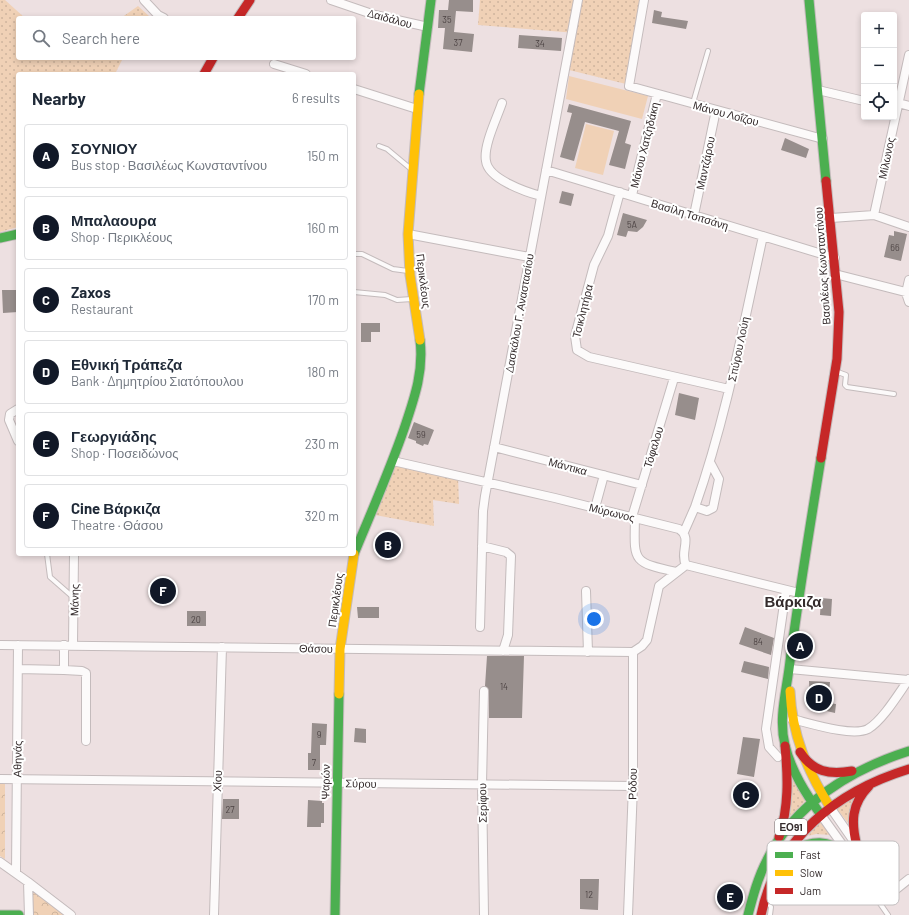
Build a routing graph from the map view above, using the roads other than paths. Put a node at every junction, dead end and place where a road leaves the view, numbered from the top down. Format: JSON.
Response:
{"nodes":[{"id":1,"x":144,"y":0,"type":"edge"},
{"id":2,"x":250,"y":0,"type":"edge"},
{"id":3,"x":331,"y":0,"type":"edge"},
{"id":4,"x":431,"y":0,"type":"edge"},
{"id":5,"x":578,"y":0,"type":"edge"},
{"id":6,"x":644,"y":0,"type":"edge"},
{"id":7,"x":809,"y":0,"type":"edge"},
{"id":8,"x":160,"y":16,"type":"edge"},
{"id":9,"x":239,"y":16,"type":"edge"},
{"id":10,"x":428,"y":27,"type":"junction"},
{"id":11,"x":708,"y":51,"type":"dead end"},
{"id":12,"x":909,"y":56,"type":"edge"},
{"id":13,"x":212,"y":60,"type":"edge"},
{"id":14,"x":274,"y":64,"type":"dead end"},
{"id":15,"x":205,"y":72,"type":"edge"},
{"id":16,"x":300,"y":72,"type":"edge"},
{"id":17,"x":356,"y":90,"type":"edge"},
{"id":18,"x":818,"y":90,"type":"junction"},
{"id":19,"x":657,"y":94,"type":"junction"},
{"id":20,"x":861,"y":100,"type":"edge"},
{"id":21,"x":502,"y":102,"type":"dead end"},
{"id":22,"x":897,"y":102,"type":"edge"},
{"id":23,"x":693,"y":104,"type":"junction"},
{"id":24,"x":897,"y":106,"type":"edge"},
{"id":25,"x":909,"y":106,"type":"edge"},
{"id":26,"x":417,"y":108,"type":"junction"},
{"id":27,"x":716,"y":110,"type":"junction"},
{"id":28,"x":893,"y":120,"type":"edge"},
{"id":29,"x":823,"y":139,"type":"junction"},
{"id":30,"x":379,"y":146,"type":"dead end"},
{"id":31,"x":412,"y":170,"type":"junction"},
{"id":32,"x":546,"y":170,"type":"junction"},
{"id":33,"x":620,"y":192,"type":"junction"},
{"id":34,"x":541,"y":196,"type":"junction"},
{"id":35,"x":632,"y":196,"type":"junction"},
{"id":36,"x":694,"y":215,"type":"junction"},
{"id":37,"x":874,"y":215,"type":"junction"},
{"id":38,"x":831,"y":218,"type":"junction"},
{"id":39,"x":909,"y":227,"type":"edge"},
{"id":40,"x":16,"y":234,"type":"edge"},
{"id":41,"x":408,"y":234,"type":"junction"},
{"id":42,"x":763,"y":236,"type":"junction"},
{"id":43,"x":0,"y":238,"type":"edge"},
{"id":44,"x":356,"y":254,"type":"edge"},
{"id":45,"x":529,"y":257,"type":"junction"},
{"id":46,"x":835,"y":258,"type":"junction"},
{"id":47,"x":409,"y":271,"type":"junction"},
{"id":48,"x":835,"y":274,"type":"junction"},
{"id":49,"x":909,"y":280,"type":"edge"},
{"id":50,"x":356,"y":292,"type":"edge"},
{"id":51,"x":907,"y":293,"type":"edge"},
{"id":52,"x":413,"y":298,"type":"junction"},
{"id":53,"x":909,"y":302,"type":"edge"},
{"id":54,"x":835,"y":370,"type":"junction"},
{"id":55,"x":674,"y":378,"type":"junction"},
{"id":56,"x":729,"y":389,"type":"junction"},
{"id":57,"x":894,"y":394,"type":"dead end"},
{"id":58,"x":16,"y":410,"type":"edge"},
{"id":59,"x":16,"y":436,"type":"edge"},
{"id":60,"x":494,"y":447,"type":"junction"},
{"id":61,"x":393,"y":461,"type":"junction"},
{"id":62,"x":710,"y":462,"type":"junction"},
{"id":63,"x":604,"y":475,"type":"junction"},
{"id":64,"x":487,"y":482,"type":"junction"},
{"id":65,"x":642,"y":485,"type":"junction"},
{"id":66,"x":695,"y":507,"type":"junction"},
{"id":67,"x":595,"y":508,"type":"junction"},
{"id":68,"x":633,"y":518,"type":"junction"},
{"id":69,"x":684,"y":532,"type":"junction"},
{"id":70,"x":482,"y":546,"type":"junction"},
{"id":71,"x":356,"y":549,"type":"edge"},
{"id":72,"x":47,"y":556,"type":"edge"},
{"id":73,"x":74,"y":556,"type":"edge"},
{"id":74,"x":354,"y":556,"type":"edge"},
{"id":75,"x":686,"y":565,"type":"junction"},
{"id":76,"x":676,"y":572,"type":"junction"},
{"id":77,"x":586,"y":590,"type":"dead end"},
{"id":78,"x":786,"y":590,"type":"junction"},
{"id":79,"x":799,"y":593,"type":"junction"},
{"id":80,"x":74,"y":598,"type":"junction"},
{"id":81,"x":480,"y":627,"type":"dead end"},
{"id":82,"x":0,"y":644,"type":"edge"},
{"id":83,"x":18,"y":645,"type":"junction"},
{"id":84,"x":64,"y":645,"type":"junction"},
{"id":85,"x":73,"y":645,"type":"junction"},
{"id":86,"x":222,"y":647,"type":"junction"},
{"id":87,"x":340,"y":649,"type":"junction"},
{"id":88,"x":503,"y":651,"type":"junction"},
{"id":89,"x":588,"y":652,"type":"junction"},
{"id":90,"x":633,"y":652,"type":"junction"},
{"id":91,"x":18,"y":669,"type":"junction"},
{"id":92,"x":64,"y":670,"type":"junction"},
{"id":93,"x":789,"y":671,"type":"junction"},
{"id":94,"x":909,"y":679,"type":"edge"},
{"id":95,"x":484,"y":691,"type":"dead end"},
{"id":96,"x":792,"y":719,"type":"junction"},
{"id":97,"x":86,"y":741,"type":"dead end"},
{"id":98,"x":785,"y":746,"type":"junction"},
{"id":99,"x":909,"y":751,"type":"edge"},
{"id":100,"x":800,"y":752,"type":"junction"},
{"id":101,"x":778,"y":757,"type":"dead end"},
{"id":102,"x":874,"y":762,"type":"junction"},
{"id":103,"x":909,"y":769,"type":"edge"},
{"id":104,"x":880,"y":778,"type":"junction"},
{"id":105,"x":0,"y":779,"type":"edge"},
{"id":106,"x":17,"y":779,"type":"junction"},
{"id":107,"x":217,"y":781,"type":"junction"},
{"id":108,"x":337,"y":783,"type":"junction"},
{"id":109,"x":482,"y":784,"type":"junction"},
{"id":110,"x":633,"y":786,"type":"junction"},
{"id":111,"x":822,"y":795,"type":"junction"},
{"id":112,"x":812,"y":803,"type":"junction"},
{"id":113,"x":830,"y":807,"type":"junction"},
{"id":114,"x":821,"y":815,"type":"junction"},
{"id":115,"x":777,"y":841,"type":"edge"},
{"id":116,"x":781,"y":841,"type":"edge"},
{"id":117,"x":796,"y":841,"type":"edge"},
{"id":118,"x":840,"y":841,"type":"edge"},
{"id":119,"x":854,"y":841,"type":"edge"},
{"id":120,"x":857,"y":841,"type":"edge"},
{"id":121,"x":0,"y":862,"type":"edge"},
{"id":122,"x":767,"y":863,"type":"edge"},
{"id":123,"x":16,"y":873,"type":"junction"},
{"id":124,"x":909,"y":879,"type":"edge"},
{"id":125,"x":28,"y":882,"type":"junction"},
{"id":126,"x":899,"y":887,"type":"edge"},
{"id":127,"x":767,"y":894,"type":"edge"},
{"id":128,"x":765,"y":899,"type":"junction"},
{"id":129,"x":767,"y":901,"type":"edge"},
{"id":130,"x":770,"y":905,"type":"edge"},
{"id":131,"x":884,"y":905,"type":"edge"},
{"id":132,"x":0,"y":915,"type":"edge"},
{"id":133,"x":19,"y":915,"type":"edge"},
{"id":134,"x":29,"y":915,"type":"edge"},
{"id":135,"x":72,"y":915,"type":"edge"},
{"id":136,"x":214,"y":915,"type":"edge"},
{"id":137,"x":335,"y":915,"type":"edge"},
{"id":138,"x":484,"y":915,"type":"edge"},
{"id":139,"x":628,"y":915,"type":"edge"},
{"id":140,"x":748,"y":915,"type":"edge"},
{"id":141,"x":760,"y":915,"type":"edge"},
{"id":142,"x":770,"y":915,"type":"edge"},
{"id":143,"x":888,"y":915,"type":"edge"}],
"edges":[{"from":1,"to":8,"type":"street"},
{"from":2,"to":9,"type":"main road"},
{"from":3,"to":10,"type":"street","name":"Δαιδάλου"},
{"from":4,"to":10,"type":"main road","name":"Περικλέους"},
{"from":5,"to":32,"type":"street","name":"Δασκάλου Γ. Αναστασίου"},
{"from":6,"to":19,"type":"street","name":"Μάνου Λοΐζου"},
{"from":7,"to":18,"type":"main road","name":"Βασιλέως Κωνσταντίνου"},
{"from":10,"to":26,"type":"main road","name":"Περικλέους"},
{"from":11,"to":23,"type":"lane"},
{"from":12,"to":22,"type":"street","name":"Μίλωνος"},
{"from":13,"to":15,"type":"main road"},
{"from":14,"to":16,"type":"street"},
{"from":17,"to":26,"type":"street"},
{"from":18,"to":20,"type":"street"},
{"from":18,"to":29,"type":"main road","name":"Βασιλέως Κωνσταντίνου"},
{"from":19,"to":23,"type":"street","name":"Μάνου Λοΐζου"},
{"from":19,"to":35,"type":"street","name":"Μάνου Χατζηδάκη"},
{"from":21,"to":34,"type":"street"},
{"from":23,"to":27,"type":"street","name":"Μάνου Λοΐζου"},
{"from":24,"to":25,"type":"street"},
{"from":26,"to":31,"type":"main road","name":"Περικλέους"},
{"from":27,"to":29,"type":"street","name":"Μάνου Λοΐζου"},
{"from":27,"to":36,"type":"street","name":"Μαντζάρου"},
{"from":28,"to":37,"type":"street","name":"Μίλωνος"},
{"from":29,"to":38,"type":"main road","name":"Βασιλέως Κωνσταντίνου"},
{"from":30,"to":31,"type":"lane"},
{"from":31,"to":41,"type":"main road","name":"Περικλέους"},
{"from":32,"to":33,"type":"street","name":"Βασίλη Τσιτσάνη"},
{"from":32,"to":34,"type":"street","name":"Δασκάλου Γ. Αναστασίου"},
{"from":33,"to":35,"type":"street","name":"Βασίλη Τσιτσάνη"},
{"from":33,"to":55,"type":"street","name":"Τσικλητήρα"},
{"from":34,"to":45,"type":"street","name":"Δασκάλου Γ. Αναστασίου"},
{"from":35,"to":36,"type":"street","name":"Βασίλη Τσιτσάνη"},
{"from":36,"to":42,"type":"street","name":"Βασίλη Τσιτσάνη"},
{"from":37,"to":38,"type":"street"},
{"from":37,"to":39,"type":"street"},
{"from":38,"to":46,"type":"main road","name":"Βασιλέως Κωνσταντίνου"},
{"from":40,"to":43,"type":"main road"},
{"from":41,"to":45,"type":"street"},
{"from":41,"to":47,"type":"main road","name":"Περικλέους"},
{"from":42,"to":46,"type":"street","name":"Βασίλη Τσιτσάνη"},
{"from":42,"to":56,"type":"street","name":"Σπύρου Λούη"},
{"from":44,"to":47,"type":"lane"},
{"from":45,"to":60,"type":"street","name":"Δασκάλου Γ. Αναστασίου"},
{"from":46,"to":48,"type":"main road","name":"Βασιλέως Κωνσταντίνου"},
{"from":47,"to":52,"type":"main road","name":"Περικλέους"},
{"from":48,"to":51,"type":"street"},
{"from":48,"to":54,"type":"main road","name":"Βασιλέως Κωνσταντίνου"},
{"from":49,"to":51,"type":"street"},
{"from":50,"to":52,"type":"lane"},
{"from":51,"to":53,"type":"street"},
{"from":52,"to":61,"type":"main road","name":"Περικλέους"},
{"from":54,"to":57,"type":"lane"},
{"from":54,"to":79,"type":"main road","name":"Βασιλέως Κωνσταντίνου"},
{"from":55,"to":56,"type":"street","name":"Τσικλητήρα"},
{"from":55,"to":65,"type":"street","name":"Τόφαλου"},
{"from":56,"to":62,"type":"street","name":"Σπύρου Λούη"},
{"from":58,"to":59,"type":"street"},
{"from":60,"to":63,"type":"street","name":"Μάντικα"},
{"from":60,"to":64,"type":"street","name":"Δασκάλου Γ. Αναστασίου"},
{"from":61,"to":64,"type":"street","name":"Μύρωνος"},
{"from":61,"to":71,"type":"main road","name":"Περικλέους"},
{"from":62,"to":66,"type":"street","name":"Σπύρου Λούη"},
{"from":62,"to":66,"type":"street"},
{"from":63,"to":65,"type":"street","name":"Μάντικα"},
{"from":63,"to":67,"type":"street"},
{"from":64,"to":67,"type":"street","name":"Μύρωνος"},
{"from":64,"to":70,"type":"street","name":"Δασκάλου Γ. Αναστασίου"},
{"from":65,"to":68,"type":"street","name":"Τόφαλου"},
{"from":66,"to":69,"type":"street","name":"Σπύρου Λούη"},
{"from":67,"to":68,"type":"street","name":"Μύρωνος"},
{"from":68,"to":69,"type":"street","name":"Μύρωνος"},
{"from":68,"to":76,"type":"street","name":"Τόφαλου"},
{"from":69,"to":75,"type":"street"},
{"from":70,"to":81,"type":"street","name":"Δασκάλου Γ. Αναστασίου"},
{"from":70,"to":88,"type":"street"},
{"from":72,"to":80,"type":"lane"},
{"from":73,"to":80,"type":"street","name":"Μάνης"},
{"from":74,"to":87,"type":"main road","name":"Περικλέους"},
{"from":75,"to":76,"type":"street"},
{"from":75,"to":78,"type":"street"},
{"from":76,"to":90,"type":"street"},
{"from":77,"to":89,"type":"street"},
{"from":78,"to":79,"type":"street"},
{"from":78,"to":101,"type":"street"},
{"from":79,"to":93,"type":"main road","name":"Βασιλέως Κωνσταντίνου"},
{"from":80,"to":85,"type":"street","name":"Μάνης"},
{"from":82,"to":83,"type":"street","name":"Θάσου"},
{"from":83,"to":84,"type":"street","name":"Θάσου"},
{"from":83,"to":91,"type":"street","name":"Αθηνάς"},
{"from":84,"to":85,"type":"street","name":"Θάσου"},
{"from":84,"to":92,"type":"street"},
{"from":85,"to":86,"type":"street","name":"Θάσου"},
{"from":86,"to":87,"type":"street","name":"Θάσου"},
{"from":86,"to":107,"type":"street","name":"Χίου"},
{"from":87,"to":88,"type":"street","name":"Θάσου"},
{"from":87,"to":108,"type":"main road","name":"Ψαρών"},
{"from":88,"to":89,"type":"street","name":"Θάσου"},
{"from":89,"to":90,"type":"street","name":"Θάσου"},
{"from":90,"to":110,"type":"street","name":"Ρόδου"},
{"from":91,"to":92,"type":"street"},
{"from":91,"to":106,"type":"street","name":"Αθηνάς"},
{"from":92,"to":97,"type":"street"},
{"from":93,"to":94,"type":"street"},
{"from":93,"to":96,"type":"main road","name":"Βασιλέως Κωνσταντίνου"},
{"from":93,"to":98,"type":"main road","name":"Βασιλέως Κωνσταντίνου"},
{"from":94,"to":96,"type":"street"},
{"from":95,"to":109,"type":"street","name":"Σερίφου"},
{"from":96,"to":100,"type":"main road","name":"Βασιλέως Κωνσταντίνου"},
{"from":98,"to":112,"type":"main road","name":"Βασιλέως Κωνσταντίνου"},
{"from":98,"to":115,"type":"main road"},
{"from":99,"to":102,"type":"main road","number":"ΕΟ91"},
{"from":100,"to":102,"type":"main road"},
{"from":100,"to":111,"type":"main road","name":"Βασιλέως Κωνσταντίνου"},
{"from":102,"to":111,"type":"main road","number":"ΕΟ91"},
{"from":103,"to":104,"type":"main road","number":"ΕΟ91"},
{"from":104,"to":113,"type":"main road","number":"ΕΟ91"},
{"from":104,"to":120,"type":"main road"},
{"from":105,"to":106,"type":"street","name":"Σύρου"},
{"from":106,"to":107,"type":"street","name":"Σύρου"},
{"from":106,"to":123,"type":"street","name":"Αθηνάς"},
{"from":107,"to":108,"type":"street","name":"Σύρου"},
{"from":107,"to":136,"type":"street","name":"Χίου"},
{"from":108,"to":109,"type":"street","name":"Σύρου"},
{"from":108,"to":137,"type":"main road","name":"Ψαρών"},
{"from":109,"to":110,"type":"street","name":"Σύρου"},
{"from":109,"to":138,"type":"street","name":"Σερίφου"},
{"from":110,"to":139,"type":"street","name":"Ρόδου"},
{"from":111,"to":112,"type":"main road","number":"ΕΟ91"},
{"from":111,"to":113,"type":"main road","name":"Βασιλέως Κωνσταντίνου"},
{"from":112,"to":114,"type":"main road","name":"Βασιλέως Κωνσταντίνου"},
{"from":112,"to":116,"type":"main road","number":"ΕΟ91"},
{"from":113,"to":114,"type":"main road","number":"ΕΟ91"},
{"from":113,"to":119,"type":"street"},
{"from":114,"to":117,"type":"main road","number":"ΕΟ91"},
{"from":114,"to":118,"type":"street"},
{"from":121,"to":123,"type":"street"},
{"from":122,"to":140,"type":"main road","number":"ΕΟ91"},
{"from":123,"to":125,"type":"street"},
{"from":124,"to":126,"type":"street"},
{"from":125,"to":134,"type":"street"},
{"from":125,"to":135,"type":"street"},
{"from":127,"to":128,"type":"main road","number":"ΕΟ91"},
{"from":128,"to":129,"type":"lane"},
{"from":128,"to":141,"type":"main road","number":"ΕΟ91"},
{"from":130,"to":142,"type":"lane"},
{"from":131,"to":143,"type":"lane"},
{"from":132,"to":133,"type":"main road"}]}
